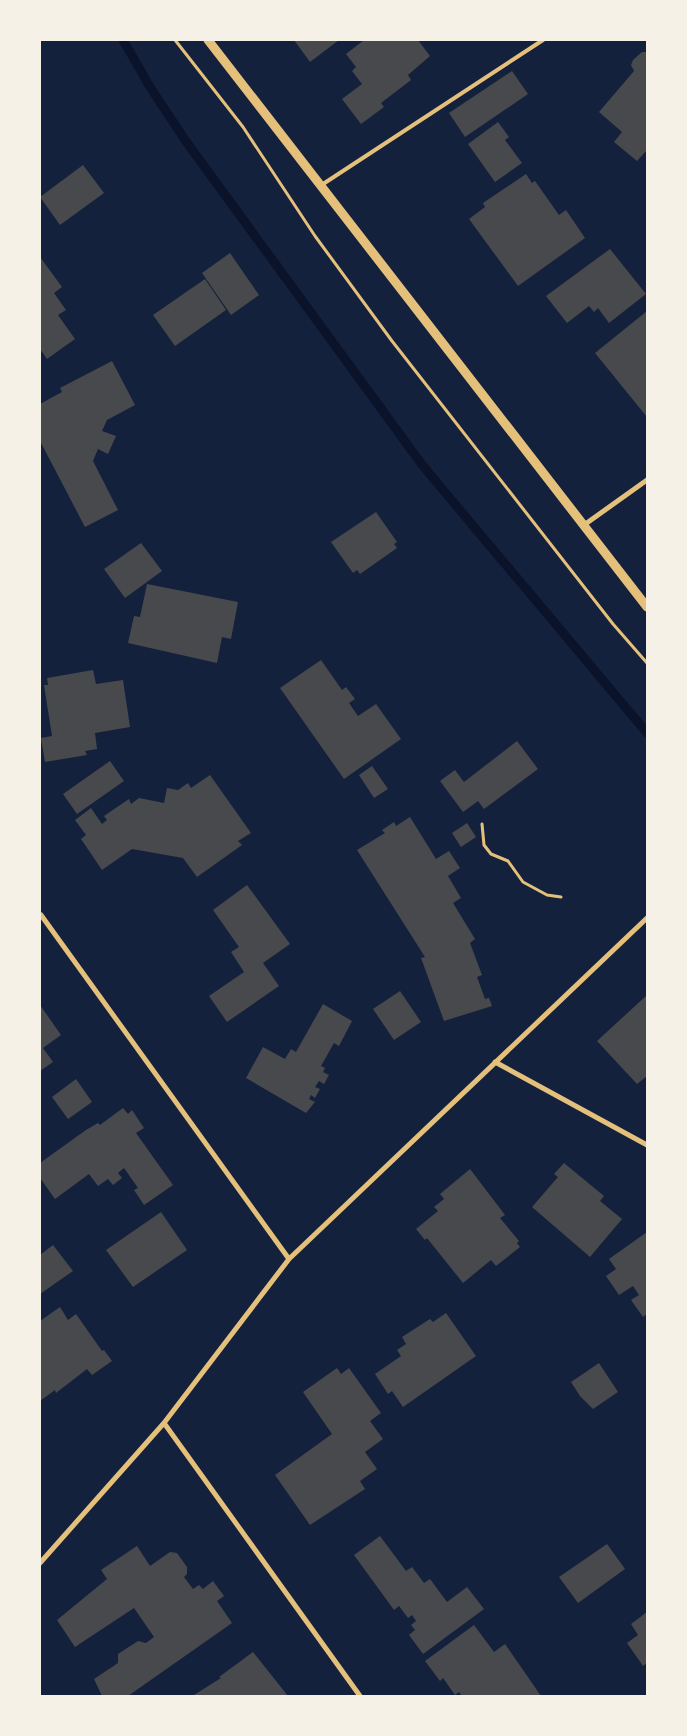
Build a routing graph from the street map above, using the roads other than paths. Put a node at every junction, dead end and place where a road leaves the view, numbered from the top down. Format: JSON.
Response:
{"nodes":[{"id":1,"x":208,"y":40,"type":"edge"},
{"id":2,"x":543,"y":40,"type":"edge"},
{"id":3,"x":320,"y":186,"type":"junction"},
{"id":4,"x":647,"y":480,"type":"edge"},
{"id":5,"x":584,"y":525,"type":"junction"},
{"id":6,"x":647,"y":607,"type":"edge"},
{"id":7,"x":41,"y":915,"type":"dead end"},
{"id":8,"x":647,"y":918,"type":"edge"},
{"id":9,"x":495,"y":1062,"type":"junction"},
{"id":10,"x":647,"y":1145,"type":"edge"},
{"id":11,"x":289,"y":1260,"type":"junction"},
{"id":12,"x":164,"y":1424,"type":"junction"},
{"id":13,"x":40,"y":1562,"type":"edge"},
{"id":14,"x":360,"y":1696,"type":"edge"}],
"edges":[{"from":1,"to":3,"type":"street"},
{"from":2,"to":3,"type":"lane"},
{"from":3,"to":5,"type":"street"},
{"from":4,"to":5,"type":"street"},
{"from":5,"to":6,"type":"street"},
{"from":7,"to":11,"type":"street"},
{"from":8,"to":9,"type":"street"},
{"from":9,"to":10,"type":"street"},
{"from":9,"to":11,"type":"street"},
{"from":11,"to":12,"type":"street"},
{"from":12,"to":13,"type":"street"},
{"from":12,"to":14,"type":"street"}]}
